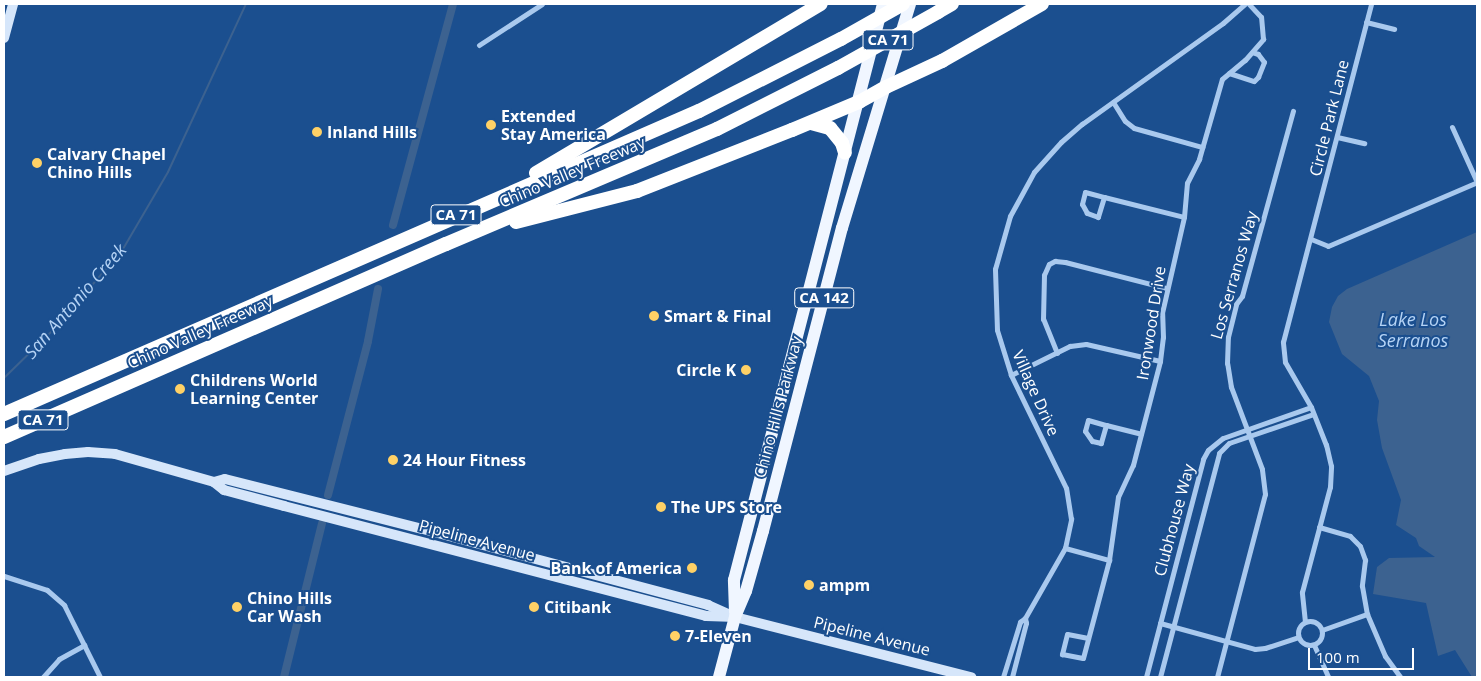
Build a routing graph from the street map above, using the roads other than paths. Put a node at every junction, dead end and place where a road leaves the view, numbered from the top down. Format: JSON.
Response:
{"nodes":[{"id":1,"x":12,"y":4,"type":"edge"},
{"id":2,"x":542,"y":4,"type":"edge"},
{"id":3,"x":821,"y":4,"type":"edge"},
{"id":4,"x":884,"y":4,"type":"edge"},
{"id":5,"x":902,"y":4,"type":"edge"},
{"id":6,"x":910,"y":4,"type":"edge"},
{"id":7,"x":952,"y":4,"type":"edge"},
{"id":8,"x":1042,"y":4,"type":"edge"},
{"id":9,"x":1245,"y":4,"type":"edge"},
{"id":10,"x":1249,"y":4,"type":"edge"},
{"id":11,"x":1371,"y":4,"type":"edge"},
{"id":12,"x":1366,"y":22,"type":"junction"},
{"id":13,"x":1394,"y":29,"type":"dead end"},
{"id":14,"x":4,"y":38,"type":"edge"},
{"id":15,"x":479,"y":45,"type":"dead end"},
{"id":16,"x":1252,"y":52,"type":"junction"},
{"id":17,"x":1229,"y":73,"type":"junction"},
{"id":18,"x":886,"y":86,"type":"junction"},
{"id":19,"x":859,"y":102,"type":"junction"},
{"id":20,"x":1113,"y":102,"type":"junction"},
{"id":21,"x":1293,"y":111,"type":"dead end"},
{"id":22,"x":811,"y":122,"type":"junction"},
{"id":23,"x":1452,"y":127,"type":"dead end"},
{"id":24,"x":1337,"y":137,"type":"junction"},
{"id":25,"x":1364,"y":143,"type":"dead end"},
{"id":26,"x":1202,"y":147,"type":"junction"},
{"id":27,"x":845,"y":154,"type":"junction"},
{"id":28,"x":1477,"y":182,"type":"edge"},
{"id":29,"x":1104,"y":197,"type":"junction"},
{"id":30,"x":489,"y":201,"type":"junction"},
{"id":31,"x":1184,"y":218,"type":"junction"},
{"id":32,"x":469,"y":234,"type":"junction"},
{"id":33,"x":1310,"y":239,"type":"junction"},
{"id":34,"x":1166,"y":288,"type":"junction"},
{"id":35,"x":1057,"y":353,"type":"junction"},
{"id":36,"x":1160,"y":361,"type":"junction"},
{"id":37,"x":1011,"y":375,"type":"junction"},
{"id":38,"x":1311,"y":407,"type":"junction"},
{"id":39,"x":4,"y":414,"type":"edge"},
{"id":40,"x":1313,"y":414,"type":"junction"},
{"id":41,"x":1106,"y":425,"type":"junction"},
{"id":42,"x":1247,"y":428,"type":"junction"},
{"id":43,"x":1141,"y":434,"type":"junction"},
{"id":44,"x":1250,"y":436,"type":"junction"},
{"id":45,"x":4,"y":437,"type":"edge"},
{"id":46,"x":4,"y":471,"type":"edge"},
{"id":47,"x":214,"y":482,"type":"junction"},
{"id":48,"x":1319,"y":527,"type":"junction"},
{"id":49,"x":1065,"y":548,"type":"junction"},
{"id":50,"x":1109,"y":560,"type":"junction"},
{"id":51,"x":4,"y":576,"type":"edge"},
{"id":52,"x":1367,"y":614,"type":"junction"},
{"id":53,"x":735,"y":617,"type":"junction"},
{"id":54,"x":1025,"y":618,"type":"junction"},
{"id":55,"x":1305,"y":622,"type":"junction"},
{"id":56,"x":1160,"y":623,"type":"junction"},
{"id":57,"x":1172,"y":627,"type":"junction"},
{"id":58,"x":1322,"y":630,"type":"junction"},
{"id":59,"x":1298,"y":637,"type":"junction"},
{"id":60,"x":1088,"y":638,"type":"junction"},
{"id":61,"x":1227,"y":643,"type":"junction"},
{"id":62,"x":84,"y":645,"type":"junction"},
{"id":63,"x":1314,"y":645,"type":"junction"},
{"id":64,"x":1008,"y":656,"type":"junction"},
{"id":65,"x":1017,"y":658,"type":"junction"},
{"id":66,"x":43,"y":677,"type":"edge"},
{"id":67,"x":100,"y":677,"type":"edge"},
{"id":68,"x":719,"y":677,"type":"edge"},
{"id":69,"x":971,"y":677,"type":"edge"},
{"id":70,"x":1003,"y":677,"type":"edge"},
{"id":71,"x":1012,"y":677,"type":"edge"},
{"id":72,"x":1146,"y":677,"type":"edge"},
{"id":73,"x":1160,"y":677,"type":"edge"},
{"id":74,"x":1217,"y":677,"type":"edge"},
{"id":75,"x":1328,"y":677,"type":"edge"},
{"id":76,"x":1400,"y":677,"type":"edge"}],
"edges":[{"from":1,"to":14,"type":"main road"},
{"from":2,"to":15,"type":"street"},
{"from":3,"to":30,"type":"highway"},
{"from":4,"to":19,"type":"main road","name":"Chino Hills Parkway","number":"CA 142"},
{"from":5,"to":30,"type":"highway","name":"Chino Valley Freeway","number":"CA 71","bridge":true},
{"from":6,"to":18,"type":"main road","name":"Chino Hills Parkway","number":"CA 142"},
{"from":7,"to":32,"type":"highway","name":"Chino Valley Freeway","number":"CA 71","bridge":true},
{"from":8,"to":18,"type":"highway"},
{"from":9,"to":20,"type":"street","name":"Village Drive"},
{"from":10,"to":16,"type":"street","name":"Ironwood Drive"},
{"from":11,"to":12,"type":"street","name":"Circle Park Lane"},
{"from":12,"to":13,"type":"street"},
{"from":12,"to":24,"type":"street","name":"Circle Park Lane"},
{"from":16,"to":17,"type":"street","name":"Ironwood Drive"},
{"from":16,"to":17,"type":"street"},
{"from":17,"to":26,"type":"street","name":"Ironwood Drive"},
{"from":18,"to":19,"type":"highway"},
{"from":18,"to":53,"type":"main road","name":"Chino Hills Parkway","number":"CA 142"},
{"from":19,"to":22,"type":"highway"},
{"from":19,"to":27,"type":"main road","name":"Chino Hills Parkway","number":"CA 142"},
{"from":20,"to":26,"type":"street"},
{"from":20,"to":37,"type":"street","name":"Village Drive"},
{"from":21,"to":42,"type":"street","name":"Los Serranos Way"},
{"from":22,"to":27,"type":"highway"},
{"from":22,"to":32,"type":"highway"},
{"from":23,"to":28,"type":"street"},
{"from":24,"to":25,"type":"street"},
{"from":24,"to":33,"type":"street","name":"Circle Park Lane"},
{"from":26,"to":31,"type":"street","name":"Ironwood Drive"},
{"from":27,"to":53,"type":"main road","name":"Chino Hills Parkway","number":"CA 142"},
{"from":28,"to":33,"type":"street"},
{"from":29,"to":29,"type":"street"},
{"from":29,"to":31,"type":"street"},
{"from":30,"to":39,"type":"highway","name":"Chino Valley Freeway","number":"CA 71"},
{"from":31,"to":34,"type":"street","name":"Ironwood Drive"},
{"from":32,"to":45,"type":"highway","name":"Chino Valley Freeway","number":"CA 71"},
{"from":33,"to":38,"type":"street","name":"Circle Park Lane"},
{"from":34,"to":35,"type":"street"},
{"from":34,"to":36,"type":"street","name":"Ironwood Drive"},
{"from":35,"to":36,"type":"street"},
{"from":35,"to":37,"type":"street"},
{"from":36,"to":43,"type":"street","name":"Ironwood Drive"},
{"from":37,"to":49,"type":"street","name":"Village Drive"},
{"from":38,"to":40,"type":"street","name":"Circle Park Lane"},
{"from":38,"to":42,"type":"street","name":"Clubhouse Way"},
{"from":40,"to":44,"type":"street","name":"Clubhouse Way"},
{"from":40,"to":48,"type":"street","name":"Circle Park Lane"},
{"from":41,"to":41,"type":"street"},
{"from":41,"to":43,"type":"street"},
{"from":42,"to":44,"type":"street","name":"Los Serranos Way"},
{"from":42,"to":56,"type":"street","name":"Clubhouse Way"},
{"from":43,"to":50,"type":"street","name":"Ironwood Drive"},
{"from":44,"to":57,"type":"street","name":"Clubhouse Way"},
{"from":44,"to":61,"type":"street","name":"Los Serranos Way"},
{"from":46,"to":47,"type":"main road","name":"Pipeline Avenue"},
{"from":47,"to":53,"type":"main road","name":"Pipeline Avenue"},
{"from":47,"to":53,"type":"main road","name":"Pipeline Avenue"},
{"from":48,"to":52,"type":"street"},
{"from":48,"to":55,"type":"street","name":"Circle Park Lane"},
{"from":49,"to":50,"type":"street"},
{"from":49,"to":54,"type":"street","name":"Village Drive"},
{"from":50,"to":60,"type":"street","name":"Ironwood Drive"},
{"from":51,"to":62,"type":"street"},
{"from":52,"to":58,"type":"street"},
{"from":52,"to":76,"type":"street"},
{"from":53,"to":68,"type":"main road","name":"Chino Hills Parkway","number":"CA 142"},
{"from":53,"to":69,"type":"main road","name":"Pipeline Avenue"},
{"from":54,"to":64,"type":"street","name":"Village Drive"},
{"from":54,"to":65,"type":"street","name":"Village Drive"},
{"from":55,"to":58,"type":"street"},
{"from":55,"to":59,"type":"street"},
{"from":56,"to":57,"type":"street"},
{"from":56,"to":72,"type":"street","name":"Clubhouse Way"},
{"from":57,"to":61,"type":"street"},
{"from":57,"to":73,"type":"street","name":"Clubhouse Way"},
{"from":58,"to":63,"type":"street"},
{"from":59,"to":61,"type":"street"},
{"from":59,"to":63,"type":"street"},
{"from":60,"to":60,"type":"street","name":"Ironwood Drive"},
{"from":61,"to":74,"type":"street","name":"Los Serranos Way"},
{"from":62,"to":66,"type":"street"},
{"from":62,"to":67,"type":"street"},
{"from":63,"to":75,"type":"street"},
{"from":64,"to":65,"type":"street"},
{"from":64,"to":70,"type":"street","name":"Village Drive"},
{"from":65,"to":71,"type":"street","name":"Village Drive"}]}
